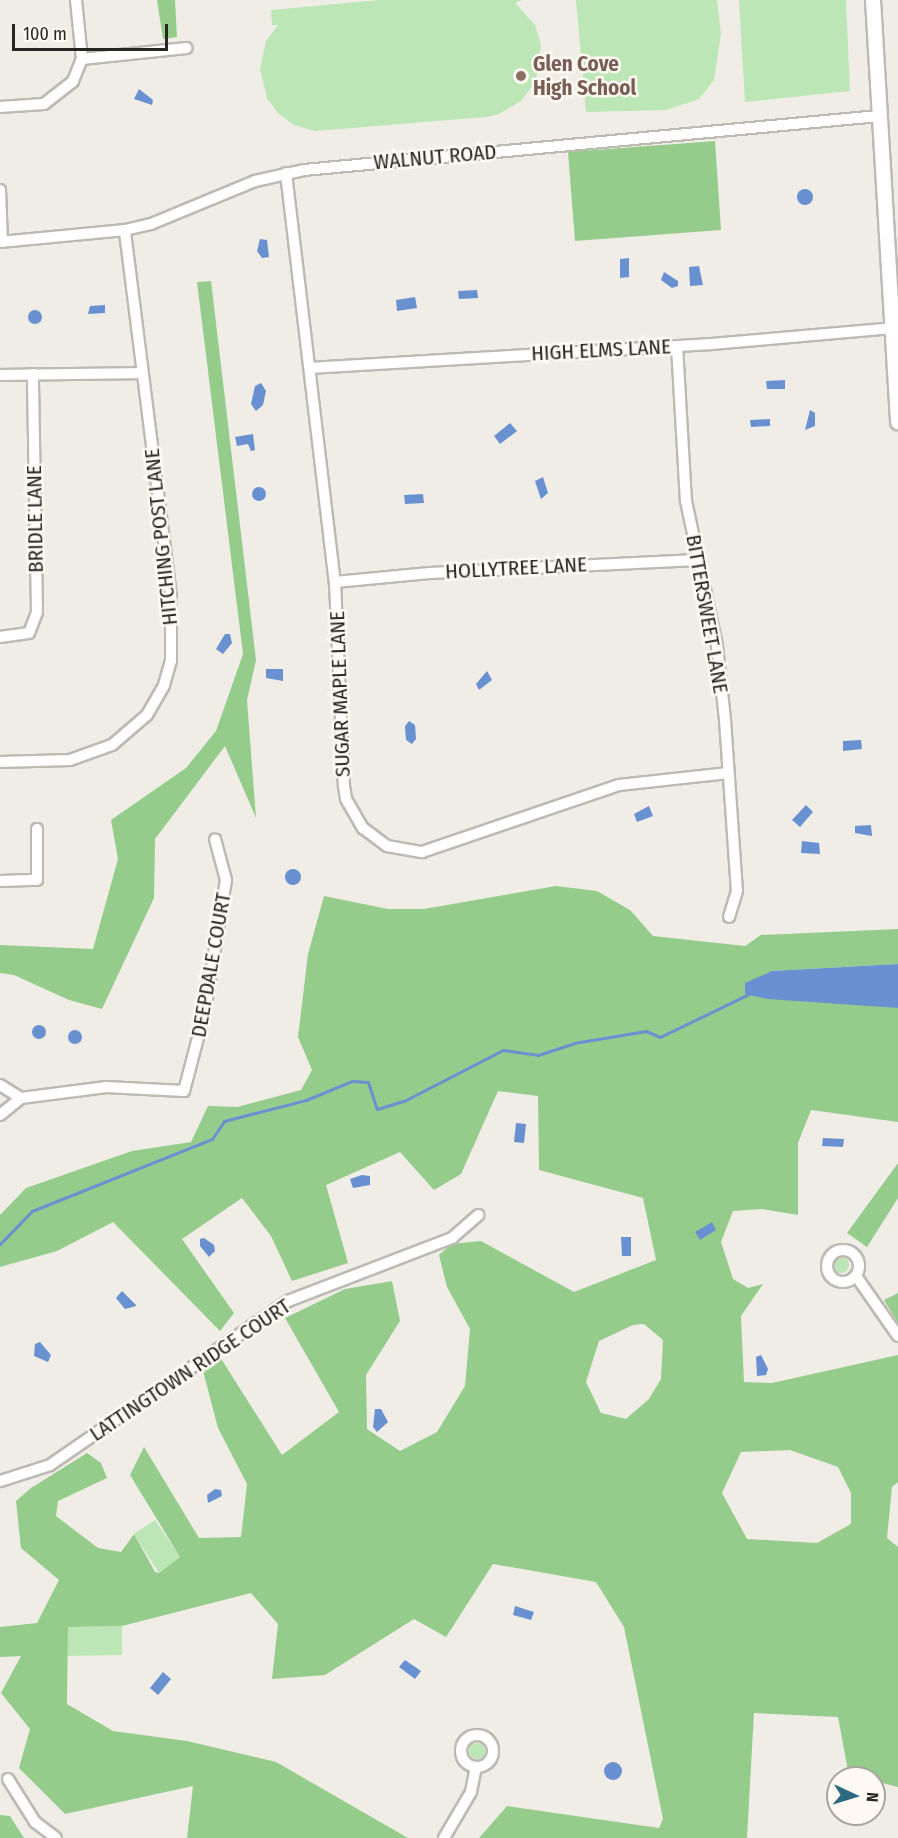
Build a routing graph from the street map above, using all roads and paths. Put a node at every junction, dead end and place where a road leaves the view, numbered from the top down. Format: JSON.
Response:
{"nodes":[{"id":1,"x":76,"y":0,"type":"edge"},
{"id":2,"x":873,"y":0,"type":"edge"},
{"id":3,"x":186,"y":48,"type":"dead end"},
{"id":4,"x":82,"y":59,"type":"junction"},
{"id":5,"x":0,"y":107,"type":"edge"},
{"id":6,"x":879,"y":116,"type":"junction"},
{"id":7,"x":286,"y":173,"type":"junction"},
{"id":8,"x":0,"y":190,"type":"edge"},
{"id":9,"x":124,"y":230,"type":"junction"},
{"id":10,"x":1,"y":242,"type":"edge"},
{"id":11,"x":892,"y":327,"type":"junction"},
{"id":12,"x":677,"y":346,"type":"junction"},
{"id":13,"x":310,"y":368,"type":"junction"},
{"id":14,"x":142,"y":373,"type":"junction"},
{"id":15,"x":33,"y":374,"type":"junction"},
{"id":16,"x":0,"y":375,"type":"edge"},
{"id":17,"x":898,"y":422,"type":"edge"},
{"id":18,"x":698,"y":560,"type":"junction"},
{"id":19,"x":335,"y":582,"type":"junction"},
{"id":20,"x":0,"y":637,"type":"edge"},
{"id":21,"x":0,"y":762,"type":"edge"},
{"id":22,"x":728,"y":773,"type":"junction"},
{"id":23,"x":37,"y":829,"type":"dead end"},
{"id":24,"x":215,"y":839,"type":"dead end"},
{"id":25,"x":0,"y":881,"type":"edge"},
{"id":26,"x":729,"y":917,"type":"dead end"},
{"id":27,"x":0,"y":1085,"type":"edge"},
{"id":28,"x":21,"y":1098,"type":"junction"},
{"id":29,"x":0,"y":1115,"type":"edge"},
{"id":30,"x":478,"y":1215,"type":"dead end"},
{"id":31,"x":856,"y":1276,"type":"dead end"},
{"id":32,"x":898,"y":1336,"type":"edge"},
{"id":33,"x":0,"y":1481,"type":"edge"},
{"id":34,"x":476,"y":1767,"type":"dead end"},
{"id":35,"x":8,"y":1779,"type":"dead end"},
{"id":36,"x":56,"y":1838,"type":"edge"},
{"id":37,"x":444,"y":1838,"type":"edge"}],
"edges":[{"from":1,"to":4,"type":"street"},
{"from":2,"to":6,"type":"street"},
{"from":3,"to":4,"type":"street"},
{"from":4,"to":5,"type":"street"},
{"from":6,"to":7,"type":"street","name":"WALNUT ROAD"},
{"from":6,"to":11,"type":"street"},
{"from":7,"to":9,"type":"street","name":"WALNUT ROAD"},
{"from":7,"to":13,"type":"street","name":"SUGAR MAPLE LANE"},
{"from":8,"to":10,"type":"street"},
{"from":9,"to":10,"type":"street","name":"WALNUT ROAD"},
{"from":9,"to":14,"type":"street","name":"HITCHING POST LANE"},
{"from":11,"to":12,"type":"street","name":"HIGH ELMS LANE"},
{"from":11,"to":17,"type":"street"},
{"from":12,"to":13,"type":"street","name":"HIGH ELMS LANE"},
{"from":12,"to":18,"type":"street","name":"BITTERSWEET LANE"},
{"from":13,"to":19,"type":"street","name":"SUGAR MAPLE LANE"},
{"from":14,"to":15,"type":"street"},
{"from":14,"to":21,"type":"street","name":"HITCHING POST LANE"},
{"from":15,"to":16,"type":"street"},
{"from":15,"to":20,"type":"street","name":"BRIDLE LANE"},
{"from":18,"to":19,"type":"street","name":"HOLLYTREE LANE"},
{"from":18,"to":22,"type":"street","name":"BITTERSWEET LANE"},
{"from":19,"to":22,"type":"street","name":"SUGAR MAPLE LANE"},
{"from":22,"to":26,"type":"street","name":"BITTERSWEET LANE"},
{"from":23,"to":25,"type":"street"},
{"from":24,"to":28,"type":"street","name":"DEEPDALE COURT"},
{"from":27,"to":28,"type":"street"},
{"from":28,"to":29,"type":"street"},
{"from":30,"to":33,"type":"street","name":"LATTINGTOWN RIDGE COURT"},
{"from":31,"to":32,"type":"street"},
{"from":34,"to":37,"type":"street"},
{"from":35,"to":36,"type":"street"}]}
